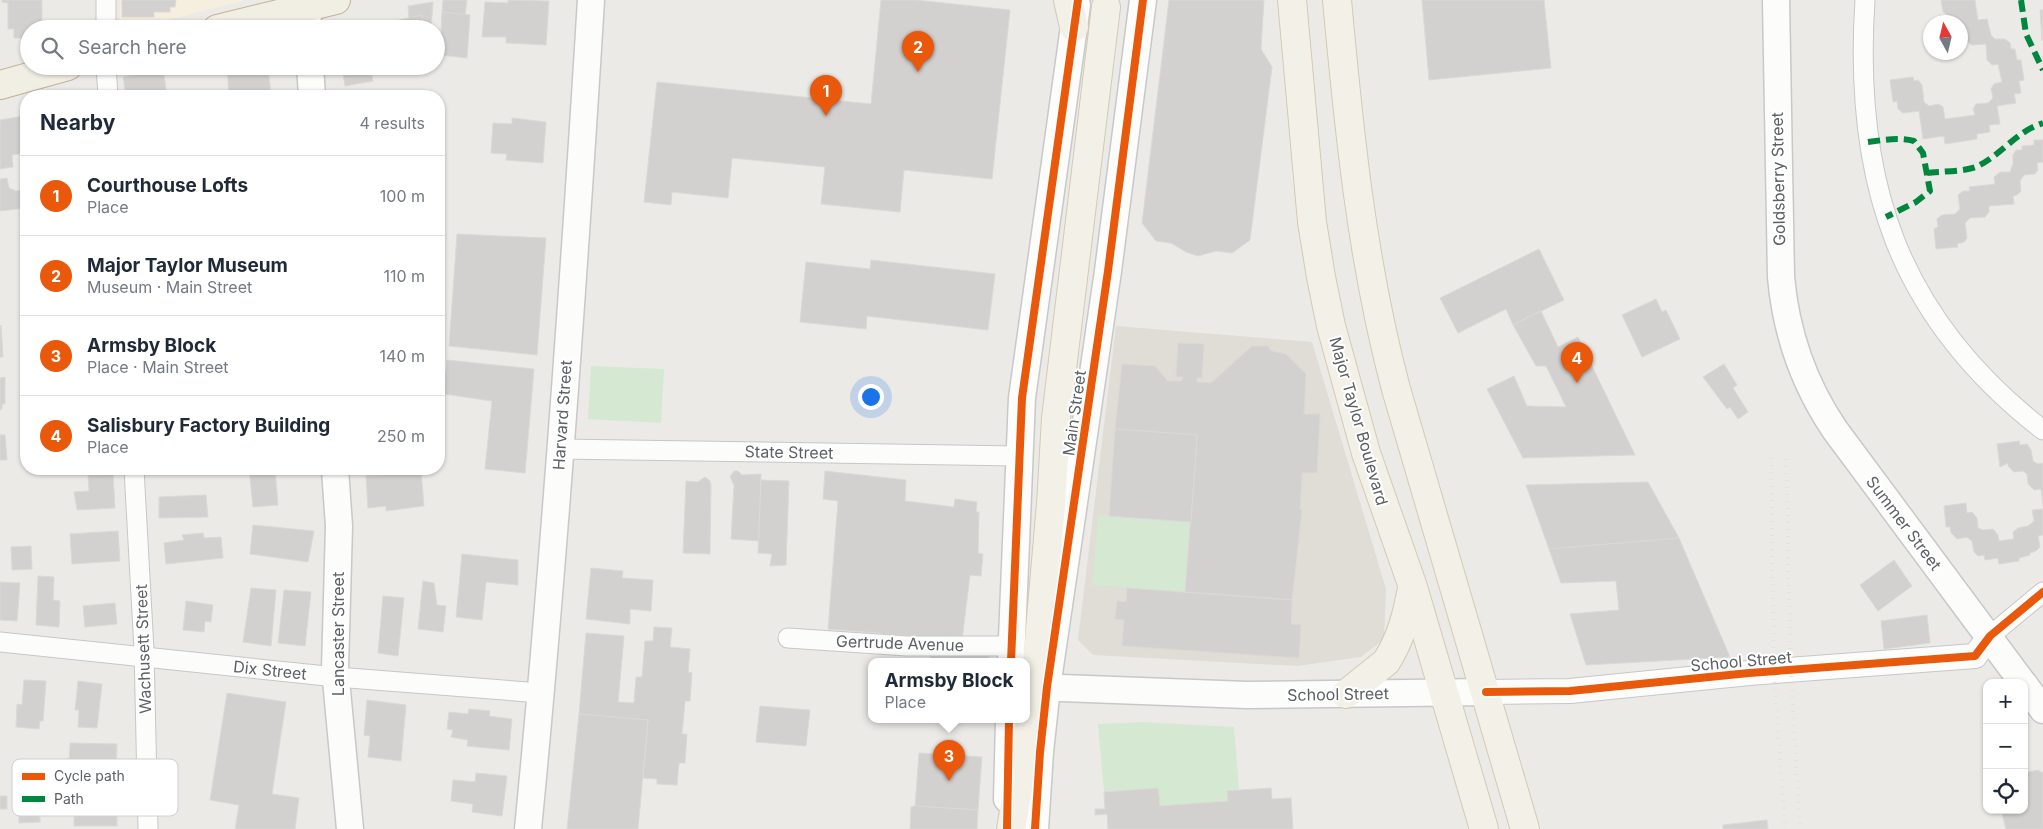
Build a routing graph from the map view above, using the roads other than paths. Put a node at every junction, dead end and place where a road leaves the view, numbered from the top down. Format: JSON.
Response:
{"nodes":[{"id":1,"x":106,"y":0,"type":"edge"},
{"id":2,"x":336,"y":0,"type":"edge"},
{"id":3,"x":591,"y":0,"type":"edge"},
{"id":4,"x":1068,"y":0,"type":"edge"},
{"id":5,"x":1078,"y":0,"type":"edge"},
{"id":6,"x":1292,"y":0,"type":"edge"},
{"id":7,"x":1337,"y":0,"type":"edge"},
{"id":8,"x":1776,"y":0,"type":"edge"},
{"id":9,"x":1865,"y":0,"type":"edge"},
{"id":10,"x":1140,"y":6,"type":"edge"},
{"id":11,"x":1106,"y":7,"type":"dead end"},
{"id":12,"x":307,"y":12,"type":"edge"},
{"id":13,"x":106,"y":20,"type":"edge"},
{"id":14,"x":265,"y":20,"type":"edge"},
{"id":15,"x":1074,"y":27,"type":"junction"},
{"id":16,"x":36,"y":75,"type":"edge"},
{"id":17,"x":107,"y":75,"type":"edge"},
{"id":18,"x":311,"y":75,"type":"edge"},
{"id":19,"x":0,"y":85,"type":"edge"},
{"id":20,"x":108,"y":90,"type":"edge"},
{"id":21,"x":312,"y":90,"type":"edge"},
{"id":22,"x":1797,"y":357,"type":"joint"},
{"id":23,"x":2043,"y":430,"type":"edge"},
{"id":24,"x":559,"y":449,"type":"junction"},
{"id":25,"x":1019,"y":456,"type":"junction"},
{"id":26,"x":134,"y":475,"type":"edge"},
{"id":27,"x":335,"y":475,"type":"edge"},
{"id":28,"x":1412,"y":587,"type":"junction"},
{"id":29,"x":2043,"y":592,"type":"edge"},
{"id":30,"x":1990,"y":636,"type":"junction"},
{"id":31,"x":788,"y":638,"type":"dead end"},
{"id":32,"x":0,"y":642,"type":"edge"},
{"id":33,"x":1011,"y":654,"type":"edge"},
{"id":34,"x":144,"y":656,"type":"junction"},
{"id":35,"x":336,"y":677,"type":"junction"},
{"id":36,"x":2020,"y":679,"type":"edge"},
{"id":37,"x":1041,"y":687,"type":"junction"},
{"id":38,"x":2028,"y":689,"type":"edge"},
{"id":39,"x":1443,"y":692,"type":"junction"},
{"id":40,"x":1486,"y":692,"type":"junction"},
{"id":41,"x":541,"y":693,"type":"junction"},
{"id":42,"x":1346,"y":694,"type":"junction"},
{"id":43,"x":2043,"y":710,"type":"edge"},
{"id":44,"x":1009,"y":723,"type":"edge"},
{"id":45,"x":146,"y":759,"type":"edge"},
{"id":46,"x":148,"y":816,"type":"edge"},
{"id":47,"x":148,"y":829,"type":"edge"},
{"id":48,"x":350,"y":829,"type":"edge"},
{"id":49,"x":528,"y":829,"type":"edge"},
{"id":50,"x":1007,"y":829,"type":"edge"},
{"id":51,"x":1011,"y":829,"type":"edge"},
{"id":52,"x":1035,"y":829,"type":"edge"},
{"id":53,"x":1484,"y":829,"type":"edge"},
{"id":54,"x":1525,"y":829,"type":"edge"}],
"edges":[{"from":1,"to":13,"type":"street"},
{"from":2,"to":12,"type":"highway"},
{"from":3,"to":24,"type":"main road","name":"Harvard Street"},
{"from":4,"to":15,"type":"main road"},
{"from":5,"to":15,"type":"main road"},
{"from":6,"to":28,"type":"main road","name":"Major Taylor Boulevard"},
{"from":7,"to":40,"type":"main road"},
{"from":8,"to":22,"type":"main road","name":"Goldsberry Street"},
{"from":9,"to":23,"type":"street"},
{"from":10,"to":37,"type":"main road","name":"Main Street"},
{"from":11,"to":37,"type":"main road"},
{"from":12,"to":14,"type":"highway"},
{"from":15,"to":25,"type":"main road"},
{"from":16,"to":19,"type":"highway"},
{"from":17,"to":20,"type":"street"},
{"from":18,"to":21,"type":"main road"},
{"from":22,"to":30,"type":"main road","name":"Summer Street"},
{"from":24,"to":25,"type":"street","name":"State Street"},
{"from":24,"to":41,"type":"main road","name":"Harvard Street"},
{"from":25,"to":33,"type":"main road"},
{"from":26,"to":34,"type":"street","name":"Wachusett Street"},
{"from":27,"to":35,"type":"main road","name":"Lancaster Street"},
{"from":28,"to":39,"type":"main road","name":"Major Taylor Boulevard"},
{"from":28,"to":42,"type":"main road"},
{"from":29,"to":30,"type":"street"},
{"from":30,"to":36,"type":"main road","name":"Summer Street"},
{"from":30,"to":40,"type":"street","name":"School Street"},
{"from":31,"to":33,"type":"street","name":"Gertrude Avenue"},
{"from":32,"to":34,"type":"street","name":"Dix Street"},
{"from":34,"to":35,"type":"street","name":"Dix Street"},
{"from":34,"to":45,"type":"street","name":"Wachusett Street"},
{"from":35,"to":41,"type":"street","name":"Dix Street"},
{"from":35,"to":48,"type":"main road","name":"Lancaster Street"},
{"from":37,"to":42,"type":"main road","name":"School Street"},
{"from":37,"to":51,"type":"main road"},
{"from":37,"to":52,"type":"main road","name":"Main Street"},
{"from":38,"to":43,"type":"main road","name":"Summer Street"},
{"from":39,"to":40,"type":"main road","name":"School Street"},
{"from":39,"to":42,"type":"main road","name":"School Street"},
{"from":39,"to":53,"type":"main road","name":"Major Taylor Boulevard"},
{"from":40,"to":54,"type":"main road"},
{"from":41,"to":49,"type":"main road","name":"Harvard Street"},
{"from":44,"to":50,"type":"main road"},
{"from":46,"to":47,"type":"street","name":"Wachusett Street"}]}
